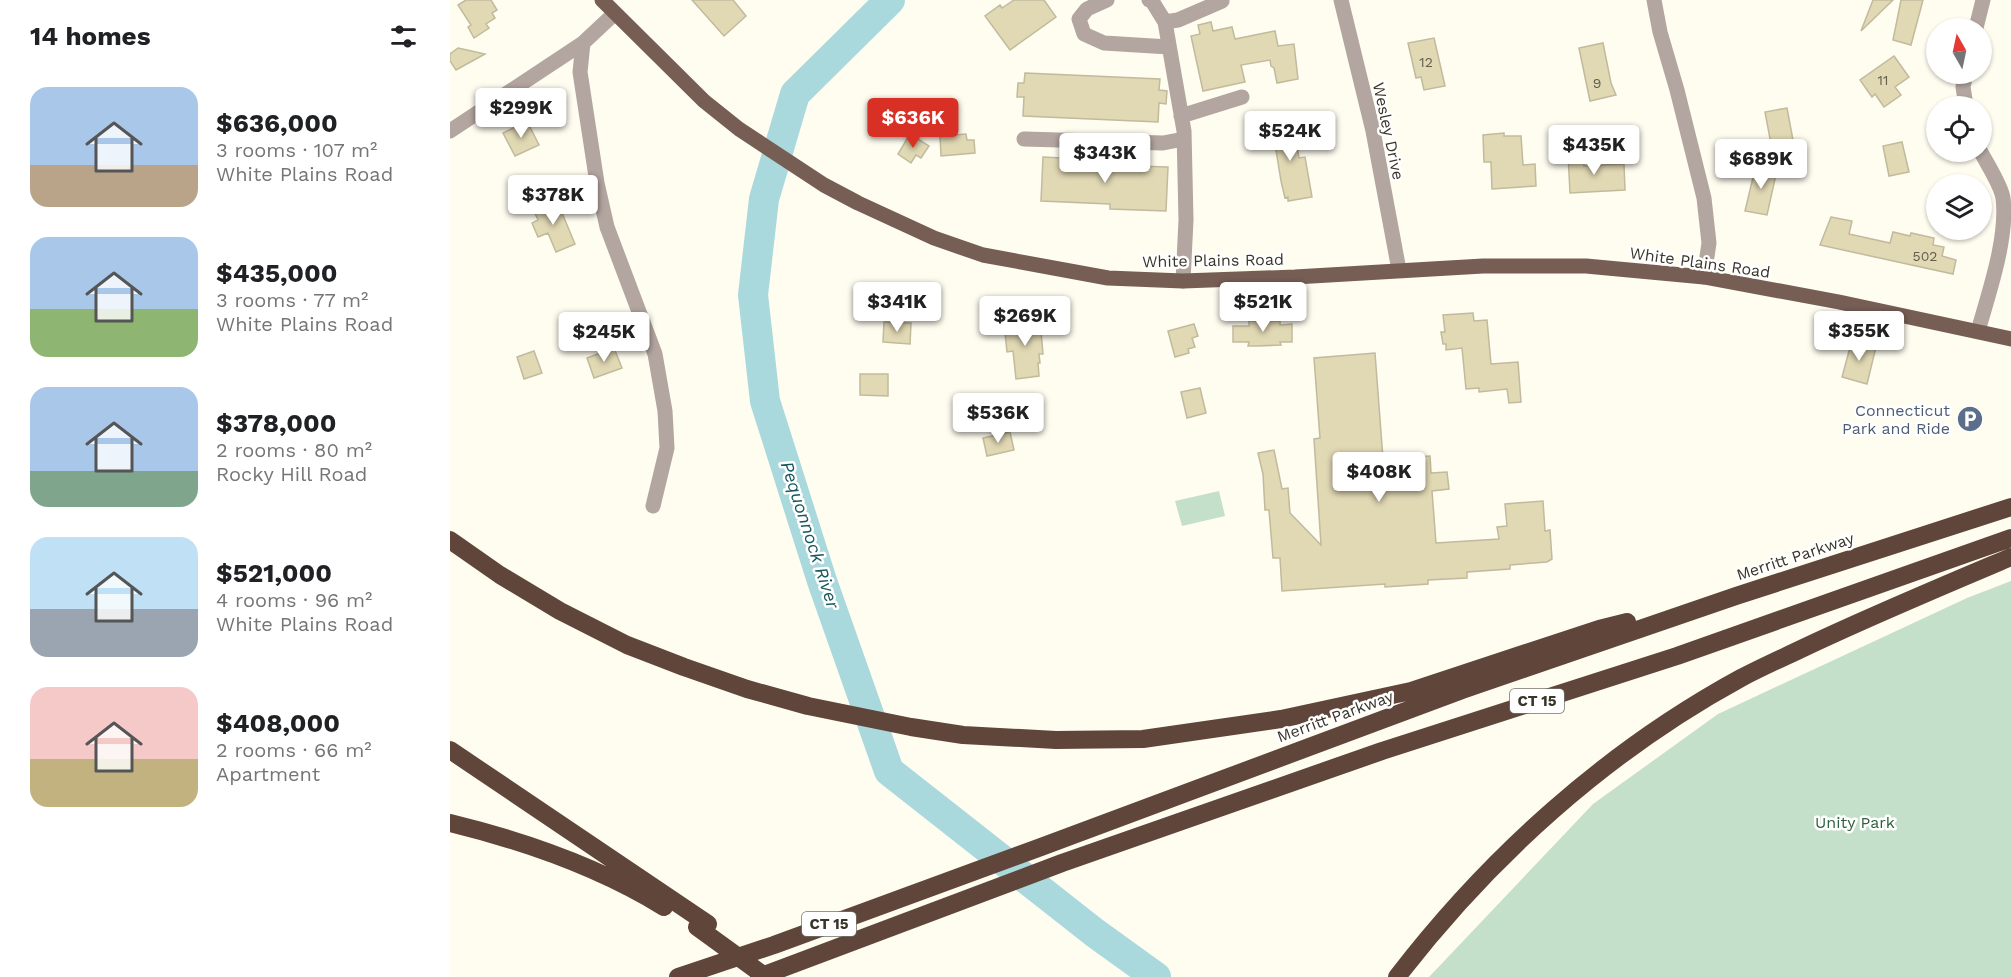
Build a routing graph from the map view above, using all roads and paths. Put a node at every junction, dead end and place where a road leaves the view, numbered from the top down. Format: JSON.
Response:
{"nodes":[{"id":1,"x":602,"y":0,"type":"edge"},
{"id":2,"x":1107,"y":0,"type":"edge"},
{"id":3,"x":1149,"y":0,"type":"edge"},
{"id":4,"x":1341,"y":0,"type":"edge"},
{"id":5,"x":1654,"y":0,"type":"edge"},
{"id":6,"x":1983,"y":0,"type":"edge"},
{"id":7,"x":1222,"y":1,"type":"edge"},
{"id":8,"x":614,"y":14,"type":"junction"},
{"id":9,"x":1978,"y":18,"type":"edge"},
{"id":10,"x":1165,"y":22,"type":"junction"},
{"id":11,"x":583,"y":43,"type":"junction"},
{"id":12,"x":1169,"y":47,"type":"junction"},
{"id":13,"x":1242,"y":97,"type":"dead end"},
{"id":14,"x":1182,"y":116,"type":"junction"},
{"id":15,"x":450,"y":131,"type":"edge"},
{"id":16,"x":1024,"y":139,"type":"dead end"},
{"id":17,"x":1184,"y":139,"type":"junction"},
{"id":18,"x":1986,"y":162,"type":"edge"},
{"id":19,"x":1399,"y":270,"type":"junction"},
{"id":20,"x":1704,"y":278,"type":"junction"},
{"id":21,"x":1183,"y":281,"type":"junction"},
{"id":22,"x":1978,"y":331,"type":"junction"},
{"id":23,"x":2011,"y":339,"type":"edge"},
{"id":24,"x":653,"y":506,"type":"dead end"},
{"id":25,"x":2011,"y":507,"type":"edge"},
{"id":26,"x":2011,"y":538,"type":"edge"},
{"id":27,"x":450,"y":540,"type":"edge"},
{"id":28,"x":2011,"y":557,"type":"edge"},
{"id":29,"x":1736,"y":596,"type":"junction"},
{"id":30,"x":450,"y":750,"type":"edge"},
{"id":31,"x":450,"y":823,"type":"edge"},
{"id":32,"x":702,"y":925,"type":"junction"},
{"id":33,"x":678,"y":977,"type":"edge"},
{"id":34,"x":759,"y":977,"type":"edge"},
{"id":35,"x":766,"y":977,"type":"edge"},
{"id":36,"x":772,"y":977,"type":"edge"},
{"id":37,"x":1397,"y":977,"type":"edge"}],
"edges":[{"from":1,"to":8,"type":"main road","name":"White Plains Road"},
{"from":2,"to":12,"type":"street"},
{"from":3,"to":10,"type":"street"},
{"from":4,"to":19,"type":"street","name":"Wesley Drive"},
{"from":5,"to":20,"type":"street"},
{"from":6,"to":9,"type":"street"},
{"from":7,"to":10,"type":"street"},
{"from":8,"to":11,"type":"street"},
{"from":8,"to":21,"type":"main road","name":"White Plains Road"},
{"from":10,"to":12,"type":"street"},
{"from":11,"to":15,"type":"street"},
{"from":11,"to":24,"type":"street"},
{"from":12,"to":14,"type":"street"},
{"from":13,"to":14,"type":"street"},
{"from":14,"to":17,"type":"street"},
{"from":16,"to":17,"type":"street"},
{"from":17,"to":21,"type":"street"},
{"from":18,"to":22,"type":"street"},
{"from":19,"to":20,"type":"main road","name":"White Plains Road"},
{"from":19,"to":21,"type":"main road","name":"White Plains Road"},
{"from":20,"to":22,"type":"main road","name":"White Plains Road"},
{"from":22,"to":23,"type":"main road","name":"White Plains Road"},
{"from":25,"to":29,"type":"highway","name":"Merritt Parkway","number":"CT 15"},
{"from":26,"to":34,"type":"highway","number":"CT 15"},
{"from":27,"to":29,"type":"highway"},
{"from":28,"to":37,"type":"highway"},
{"from":29,"to":33,"type":"highway","name":"Merritt Parkway","number":"CT 15"},
{"from":30,"to":32,"type":"highway"},
{"from":31,"to":32,"type":"highway"},
{"from":32,"to":35,"type":"highway","bridge":true},
{"from":32,"to":36,"type":"highway"}]}
